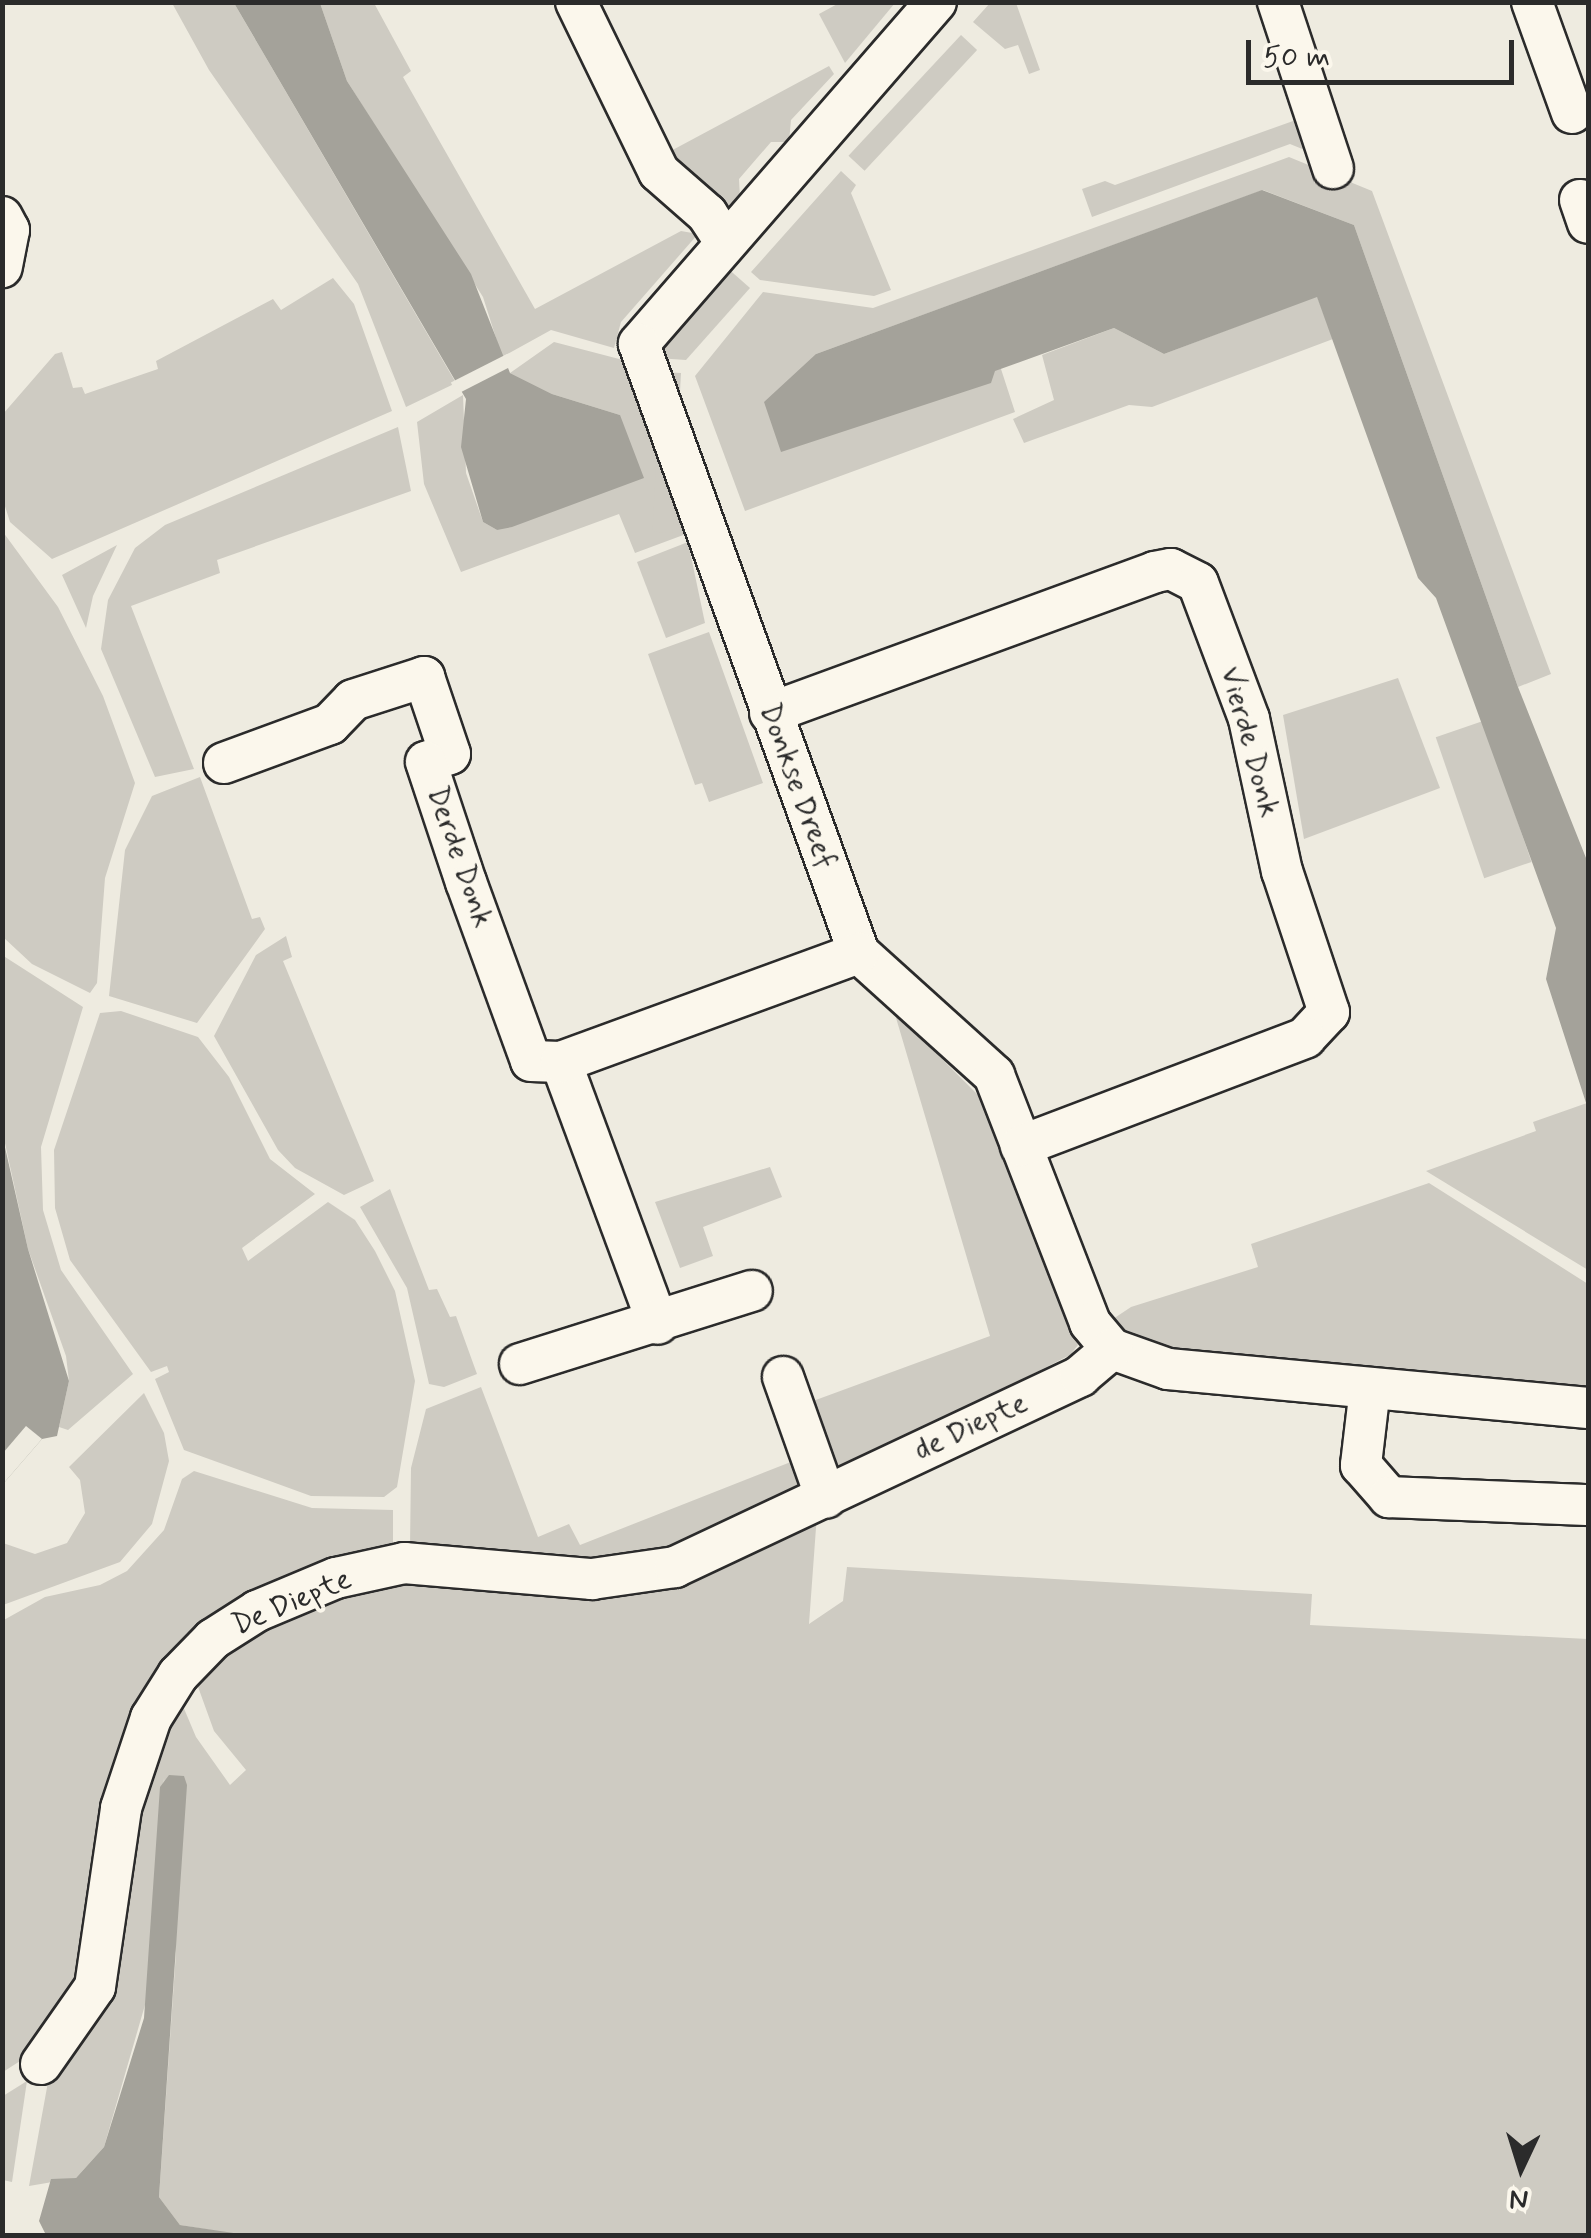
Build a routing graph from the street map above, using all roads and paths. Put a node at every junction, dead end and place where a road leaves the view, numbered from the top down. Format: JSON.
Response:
{"nodes":[{"id":1,"x":576,"y":2,"type":"edge"},
{"id":2,"x":936,"y":2,"type":"edge"},
{"id":3,"x":1278,"y":2,"type":"edge"},
{"id":4,"x":1532,"y":2,"type":"edge"},
{"id":5,"x":1571,"y":114,"type":"edge"},
{"id":6,"x":1334,"y":168,"type":"dead end"},
{"id":7,"x":2,"y":217,"type":"edge"},
{"id":8,"x":725,"y":242,"type":"junction"},
{"id":9,"x":2,"y":268,"type":"edge"},
{"id":10,"x":770,"y":713,"type":"junction"},
{"id":11,"x":224,"y":763,"type":"dead end"},
{"id":12,"x":859,"y":953,"type":"junction"},
{"id":13,"x":561,"y":1062,"type":"junction"},
{"id":14,"x":1021,"y":1146,"type":"junction"},
{"id":15,"x":752,"y":1290,"type":"dead end"},
{"id":16,"x":658,"y":1324,"type":"junction"},
{"id":17,"x":1112,"y":1349,"type":"junction"},
{"id":18,"x":520,"y":1364,"type":"dead end"},
{"id":19,"x":783,"y":1377,"type":"dead end"},
{"id":20,"x":1370,"y":1388,"type":"junction"},
{"id":21,"x":1588,"y":1408,"type":"edge"},
{"id":22,"x":826,"y":1498,"type":"junction"},
{"id":23,"x":1588,"y":1505,"type":"edge"},
{"id":24,"x":40,"y":2064,"type":"dead end"}],
"edges":[{"from":1,"to":8,"type":"street"},
{"from":2,"to":8,"type":"street","name":"Donkse Dreef"},
{"from":3,"to":6,"type":"street"},
{"from":4,"to":5,"type":"street"},
{"from":7,"to":9,"type":"street"},
{"from":8,"to":10,"type":"street","name":"Donkse Dreef"},
{"from":10,"to":12,"type":"street","name":"Donkse Dreef"},
{"from":10,"to":14,"type":"street","name":"Vierde Donk"},
{"from":11,"to":13,"type":"street","name":"Derde Donk"},
{"from":12,"to":13,"type":"street"},
{"from":12,"to":14,"type":"street","name":"Donkse Dreef"},
{"from":13,"to":16,"type":"street"},
{"from":14,"to":17,"type":"street","name":"Donkse Dreef"},
{"from":15,"to":16,"type":"street"},
{"from":16,"to":18,"type":"street"},
{"from":17,"to":20,"type":"street"},
{"from":17,"to":22,"type":"street","name":"de Diepte"},
{"from":19,"to":22,"type":"street"},
{"from":20,"to":21,"type":"street"},
{"from":20,"to":23,"type":"street"},
{"from":22,"to":24,"type":"street","name":"De Diepte"}]}
